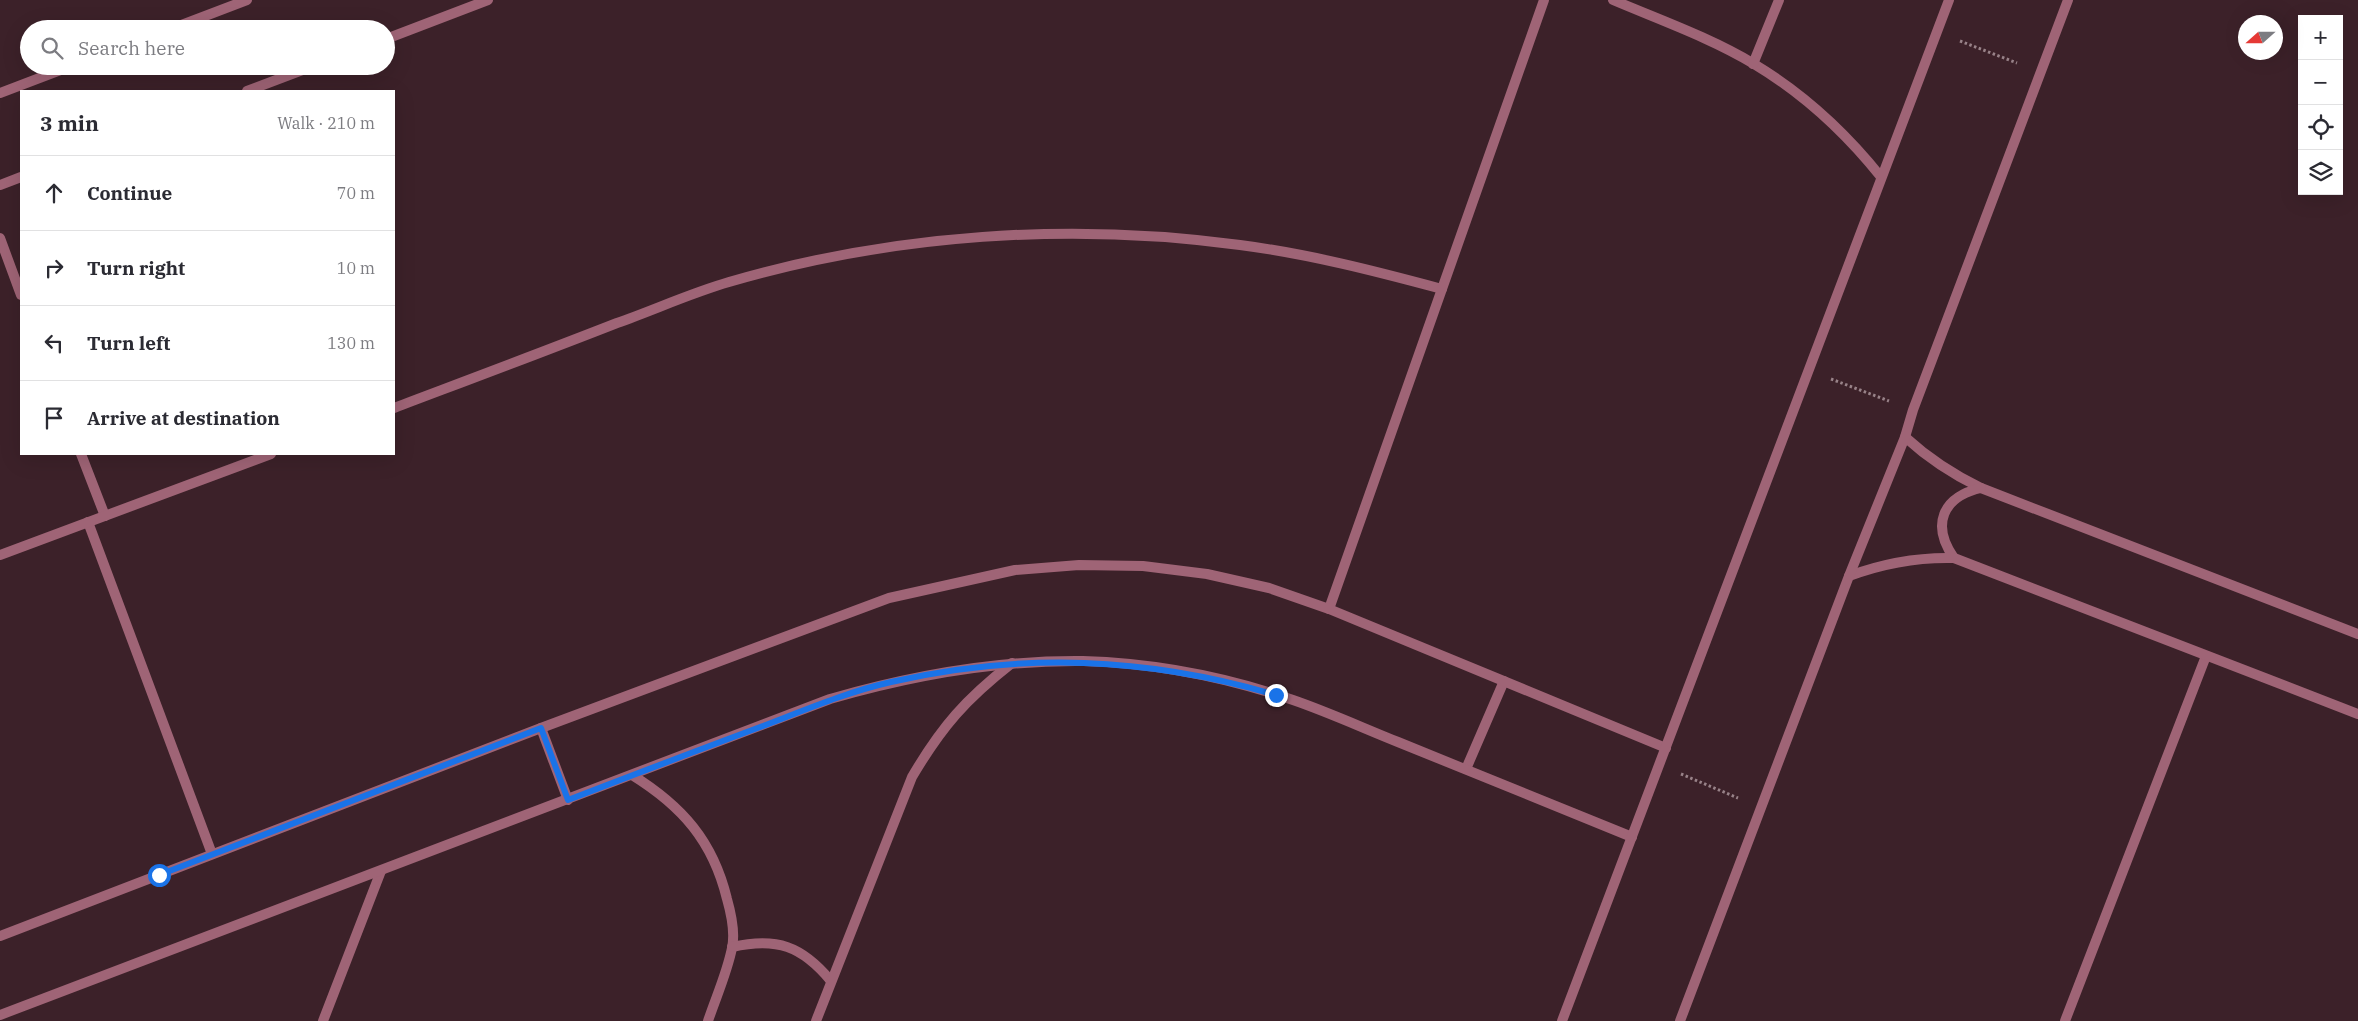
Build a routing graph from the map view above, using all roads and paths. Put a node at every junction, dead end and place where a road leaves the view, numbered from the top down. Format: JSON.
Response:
{"nodes":[{"id":1,"x":247,"y":0,"type":"edge"},
{"id":2,"x":488,"y":0,"type":"edge"},
{"id":3,"x":1544,"y":0,"type":"edge"},
{"id":4,"x":1613,"y":0,"type":"edge"},
{"id":5,"x":1779,"y":0,"type":"edge"},
{"id":6,"x":1949,"y":0,"type":"edge"},
{"id":7,"x":2068,"y":0,"type":"edge"},
{"id":8,"x":195,"y":20,"type":"edge"},
{"id":9,"x":1937,"y":31,"type":"junction"},
{"id":10,"x":395,"y":35,"type":"edge"},
{"id":11,"x":1753,"y":64,"type":"junction"},
{"id":12,"x":2041,"y":73,"type":"junction"},
{"id":13,"x":47,"y":75,"type":"edge"},
{"id":14,"x":289,"y":75,"type":"edge"},
{"id":15,"x":250,"y":90,"type":"edge"},
{"id":16,"x":0,"y":93,"type":"edge"},
{"id":17,"x":20,"y":177,"type":"edge"},
{"id":18,"x":1881,"y":177,"type":"junction"},
{"id":19,"x":0,"y":185,"type":"edge"},
{"id":20,"x":0,"y":238,"type":"edge"},
{"id":21,"x":1442,"y":289,"type":"junction"},
{"id":22,"x":20,"y":292,"type":"edge"},
{"id":23,"x":1808,"y":371,"type":"junction"},
{"id":24,"x":395,"y":408,"type":"edge"},
{"id":25,"x":1913,"y":410,"type":"junction"},
{"id":26,"x":1905,"y":437,"type":"junction"},
{"id":27,"x":81,"y":455,"type":"edge"},
{"id":28,"x":268,"y":455,"type":"edge"},
{"id":29,"x":1981,"y":488,"type":"junction"},
{"id":30,"x":105,"y":516,"type":"junction"},
{"id":31,"x":88,"y":522,"type":"junction"},
{"id":32,"x":0,"y":555,"type":"edge"},
{"id":33,"x":1954,"y":558,"type":"junction"},
{"id":34,"x":1849,"y":576,"type":"junction"},
{"id":35,"x":1329,"y":609,"type":"junction"},
{"id":36,"x":2358,"y":634,"type":"edge"},
{"id":37,"x":2206,"y":656,"type":"junction"},
{"id":38,"x":1012,"y":663,"type":"junction"},
{"id":39,"x":1504,"y":681,"type":"junction"},
{"id":40,"x":2358,"y":714,"type":"edge"},
{"id":41,"x":541,"y":728,"type":"junction"},
{"id":42,"x":1666,"y":748,"type":"junction"},
{"id":43,"x":1659,"y":765,"type":"junction"},
{"id":44,"x":1466,"y":769,"type":"junction"},
{"id":45,"x":632,"y":775,"type":"junction"},
{"id":46,"x":568,"y":800,"type":"junction"},
{"id":47,"x":1761,"y":808,"type":"junction"},
{"id":48,"x":1632,"y":837,"type":"junction"},
{"id":49,"x":212,"y":854,"type":"junction"},
{"id":50,"x":381,"y":871,"type":"junction"},
{"id":51,"x":0,"y":936,"type":"edge"},
{"id":52,"x":732,"y":947,"type":"junction"},
{"id":53,"x":831,"y":981,"type":"junction"},
{"id":54,"x":0,"y":1015,"type":"edge"},
{"id":55,"x":323,"y":1021,"type":"edge"},
{"id":56,"x":708,"y":1021,"type":"edge"},
{"id":57,"x":816,"y":1021,"type":"edge"},
{"id":58,"x":1562,"y":1021,"type":"edge"},
{"id":59,"x":1680,"y":1021,"type":"edge"},
{"id":60,"x":2065,"y":1021,"type":"edge"}],
"edges":[{"from":1,"to":8,"type":"street"},
{"from":2,"to":10,"type":"street"},
{"from":3,"to":21,"type":"street"},
{"from":4,"to":11,"type":"street"},
{"from":5,"to":11,"type":"street"},
{"from":6,"to":9,"type":"street"},
{"from":7,"to":12,"type":"street"},
{"from":9,"to":12,"type":"path"},
{"from":9,"to":18,"type":"street"},
{"from":11,"to":18,"type":"street"},
{"from":12,"to":25,"type":"street"},
{"from":13,"to":16,"type":"street"},
{"from":14,"to":15,"type":"street"},
{"from":17,"to":19,"type":"street"},
{"from":18,"to":23,"type":"street"},
{"from":20,"to":22,"type":"street"},
{"from":21,"to":24,"type":"street"},
{"from":21,"to":35,"type":"street"},
{"from":23,"to":25,"type":"path"},
{"from":23,"to":42,"type":"street"},
{"from":25,"to":26,"type":"street"},
{"from":26,"to":29,"type":"street"},
{"from":26,"to":34,"type":"street"},
{"from":27,"to":30,"type":"street"},
{"from":28,"to":30,"type":"street"},
{"from":29,"to":33,"type":"street"},
{"from":29,"to":36,"type":"street"},
{"from":30,"to":31,"type":"street"},
{"from":31,"to":32,"type":"street"},
{"from":31,"to":49,"type":"street"},
{"from":33,"to":34,"type":"street"},
{"from":33,"to":37,"type":"street"},
{"from":34,"to":47,"type":"street"},
{"from":35,"to":39,"type":"street"},
{"from":35,"to":41,"type":"street"},
{"from":37,"to":40,"type":"street"},
{"from":37,"to":60,"type":"street"},
{"from":38,"to":44,"type":"street"},
{"from":38,"to":45,"type":"street"},
{"from":38,"to":53,"type":"street"},
{"from":39,"to":42,"type":"street"},
{"from":39,"to":44,"type":"street"},
{"from":41,"to":46,"type":"street"},
{"from":41,"to":49,"type":"street"},
{"from":42,"to":43,"type":"street"},
{"from":43,"to":47,"type":"path"},
{"from":43,"to":48,"type":"street"},
{"from":44,"to":48,"type":"street"},
{"from":45,"to":46,"type":"street"},
{"from":45,"to":52,"type":"street"},
{"from":46,"to":50,"type":"street"},
{"from":47,"to":59,"type":"street"},
{"from":48,"to":58,"type":"street"},
{"from":49,"to":51,"type":"street"},
{"from":50,"to":54,"type":"street"},
{"from":50,"to":55,"type":"street"},
{"from":52,"to":53,"type":"street"},
{"from":52,"to":56,"type":"street"},
{"from":53,"to":57,"type":"street"}]}
